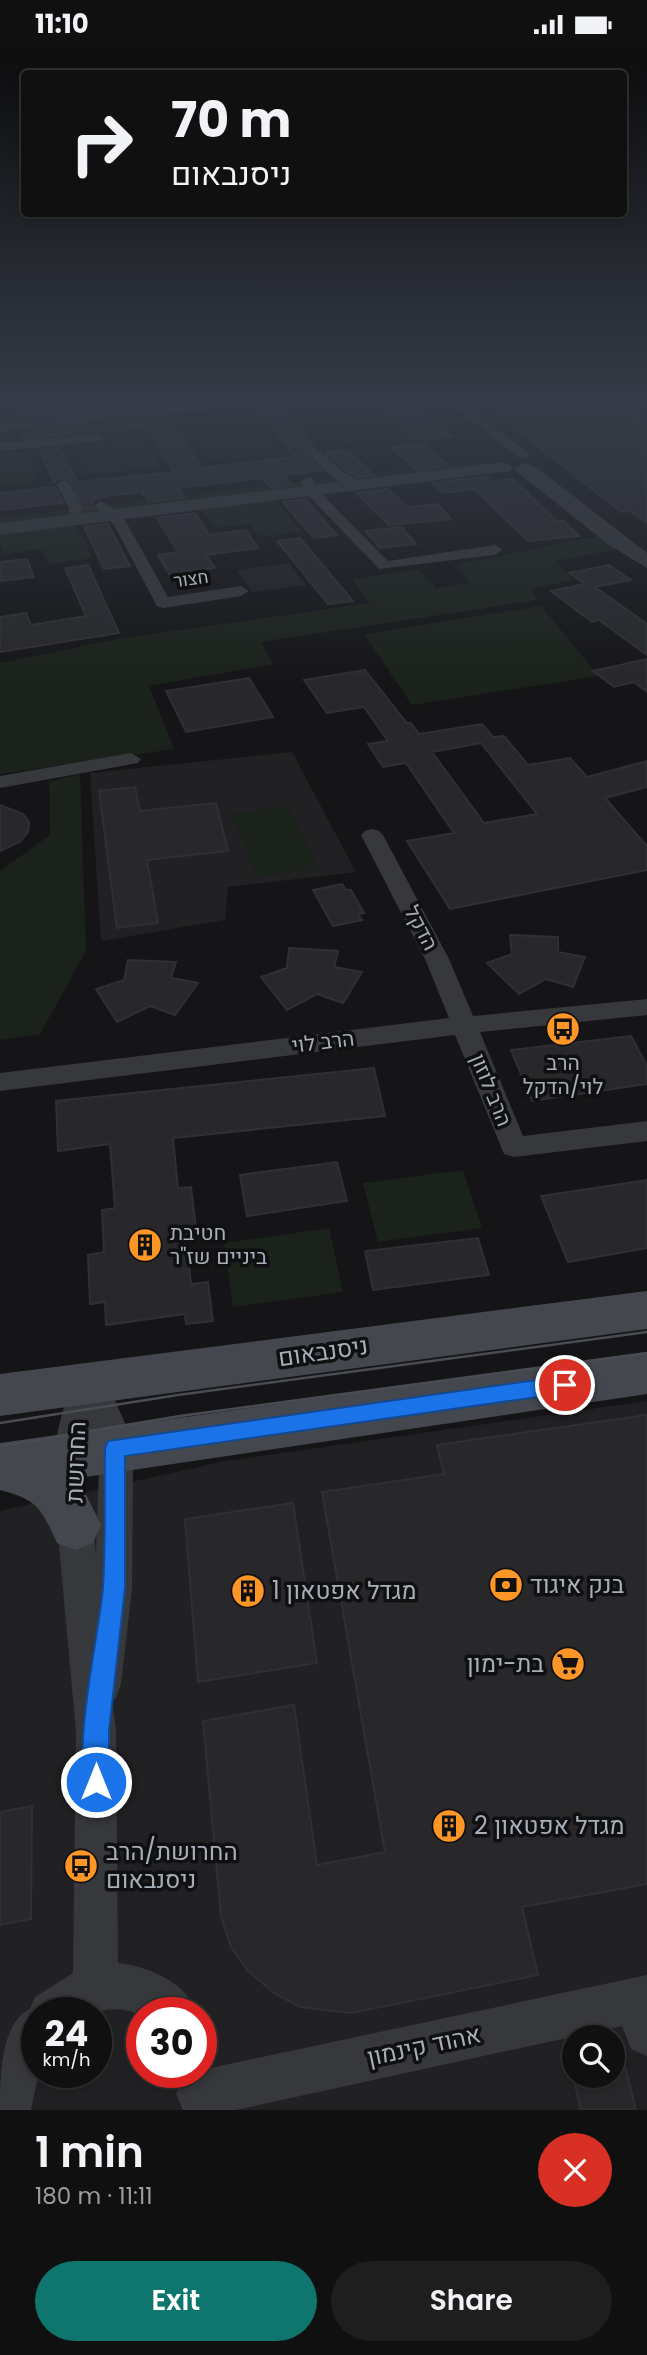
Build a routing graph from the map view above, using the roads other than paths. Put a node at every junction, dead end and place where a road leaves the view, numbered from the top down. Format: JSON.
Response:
{"nodes":[{"id":1,"x":76,"y":495,"type":"edge"},
{"id":2,"x":222,"y":495,"type":"edge"},
{"id":3,"x":314,"y":495,"type":"edge"},
{"id":4,"x":560,"y":495,"type":"edge"},
{"id":5,"x":563,"y":495,"type":"edge"},
{"id":6,"x":95,"y":511,"type":"junction"},
{"id":7,"x":0,"y":518,"type":"edge"},
{"id":8,"x":0,"y":529,"type":"edge"},
{"id":9,"x":495,"y":550,"type":"dead end"},
{"id":10,"x":647,"y":552,"type":"edge"},
{"id":11,"x":647,"y":562,"type":"edge"},
{"id":12,"x":241,"y":591,"type":"dead end"},
{"id":13,"x":131,"y":759,"type":"dead end"},
{"id":14,"x":0,"y":782,"type":"edge"},
{"id":15,"x":372,"y":835,"type":"dead end"},
{"id":16,"x":647,"y":1007,"type":"edge"},
{"id":17,"x":465,"y":1025,"type":"junction"},
{"id":18,"x":0,"y":1082,"type":"edge"},
{"id":19,"x":647,"y":1131,"type":"edge"},
{"id":20,"x":647,"y":1310,"type":"edge"},
{"id":21,"x":647,"y":1373,"type":"edge"},
{"id":22,"x":90,"y":1382,"type":"junction"},
{"id":23,"x":0,"y":1395,"type":"edge"},
{"id":24,"x":94,"y":1451,"type":"junction"},
{"id":25,"x":0,"y":1466,"type":"edge"},
{"id":26,"x":75,"y":1525,"type":"junction"},
{"id":27,"x":96,"y":1731,"type":"junction"},
{"id":28,"x":96,"y":1986,"type":"junction"},
{"id":29,"x":68,"y":1997,"type":"edge"},
{"id":30,"x":156,"y":1997,"type":"edge"},
{"id":31,"x":644,"y":2011,"type":"edge"},
{"id":32,"x":21,"y":2055,"type":"edge"},
{"id":33,"x":199,"y":2092,"type":"edge"},
{"id":34,"x":7,"y":2110,"type":"edge"}],
"edges":[{"from":1,"to":6,"type":"street"},
{"from":2,"to":6,"type":"street"},
{"from":3,"to":9,"type":"street"},
{"from":4,"to":11,"type":"street"},
{"from":5,"to":10,"type":"street"},
{"from":6,"to":7,"type":"street"},
{"from":6,"to":8,"type":"street"},
{"from":6,"to":12,"type":"street","name":"חצור"},
{"from":13,"to":14,"type":"street"},
{"from":15,"to":17,"type":"street","name":"הדקל"},
{"from":16,"to":17,"type":"street","name":"הרב לוי"},
{"from":17,"to":18,"type":"street","name":"הרב לוי"},
{"from":17,"to":19,"type":"street","name":"הרב לוזון"},
{"from":20,"to":22,"type":"main road","name":"ניסנבאום"},
{"from":21,"to":24,"type":"main road"},
{"from":22,"to":23,"type":"main road","name":"ניסנבאום"},
{"from":22,"to":24,"type":"street","name":"החרושת"},
{"from":24,"to":25,"type":"main road"},
{"from":24,"to":26,"type":"street","name":"החרושת"},
{"from":24,"to":27,"type":"street","name":"החרושת"},
{"from":25,"to":26,"type":"main road"},
{"from":26,"to":27,"type":"street","name":"החרושת"},
{"from":27,"to":28,"type":"street","name":"החרושת"},
{"from":28,"to":29,"type":"street"},
{"from":28,"to":30,"type":"street"},
{"from":31,"to":33,"type":"street","name":"אהוד קינמון"},
{"from":32,"to":34,"type":"street"}]}
